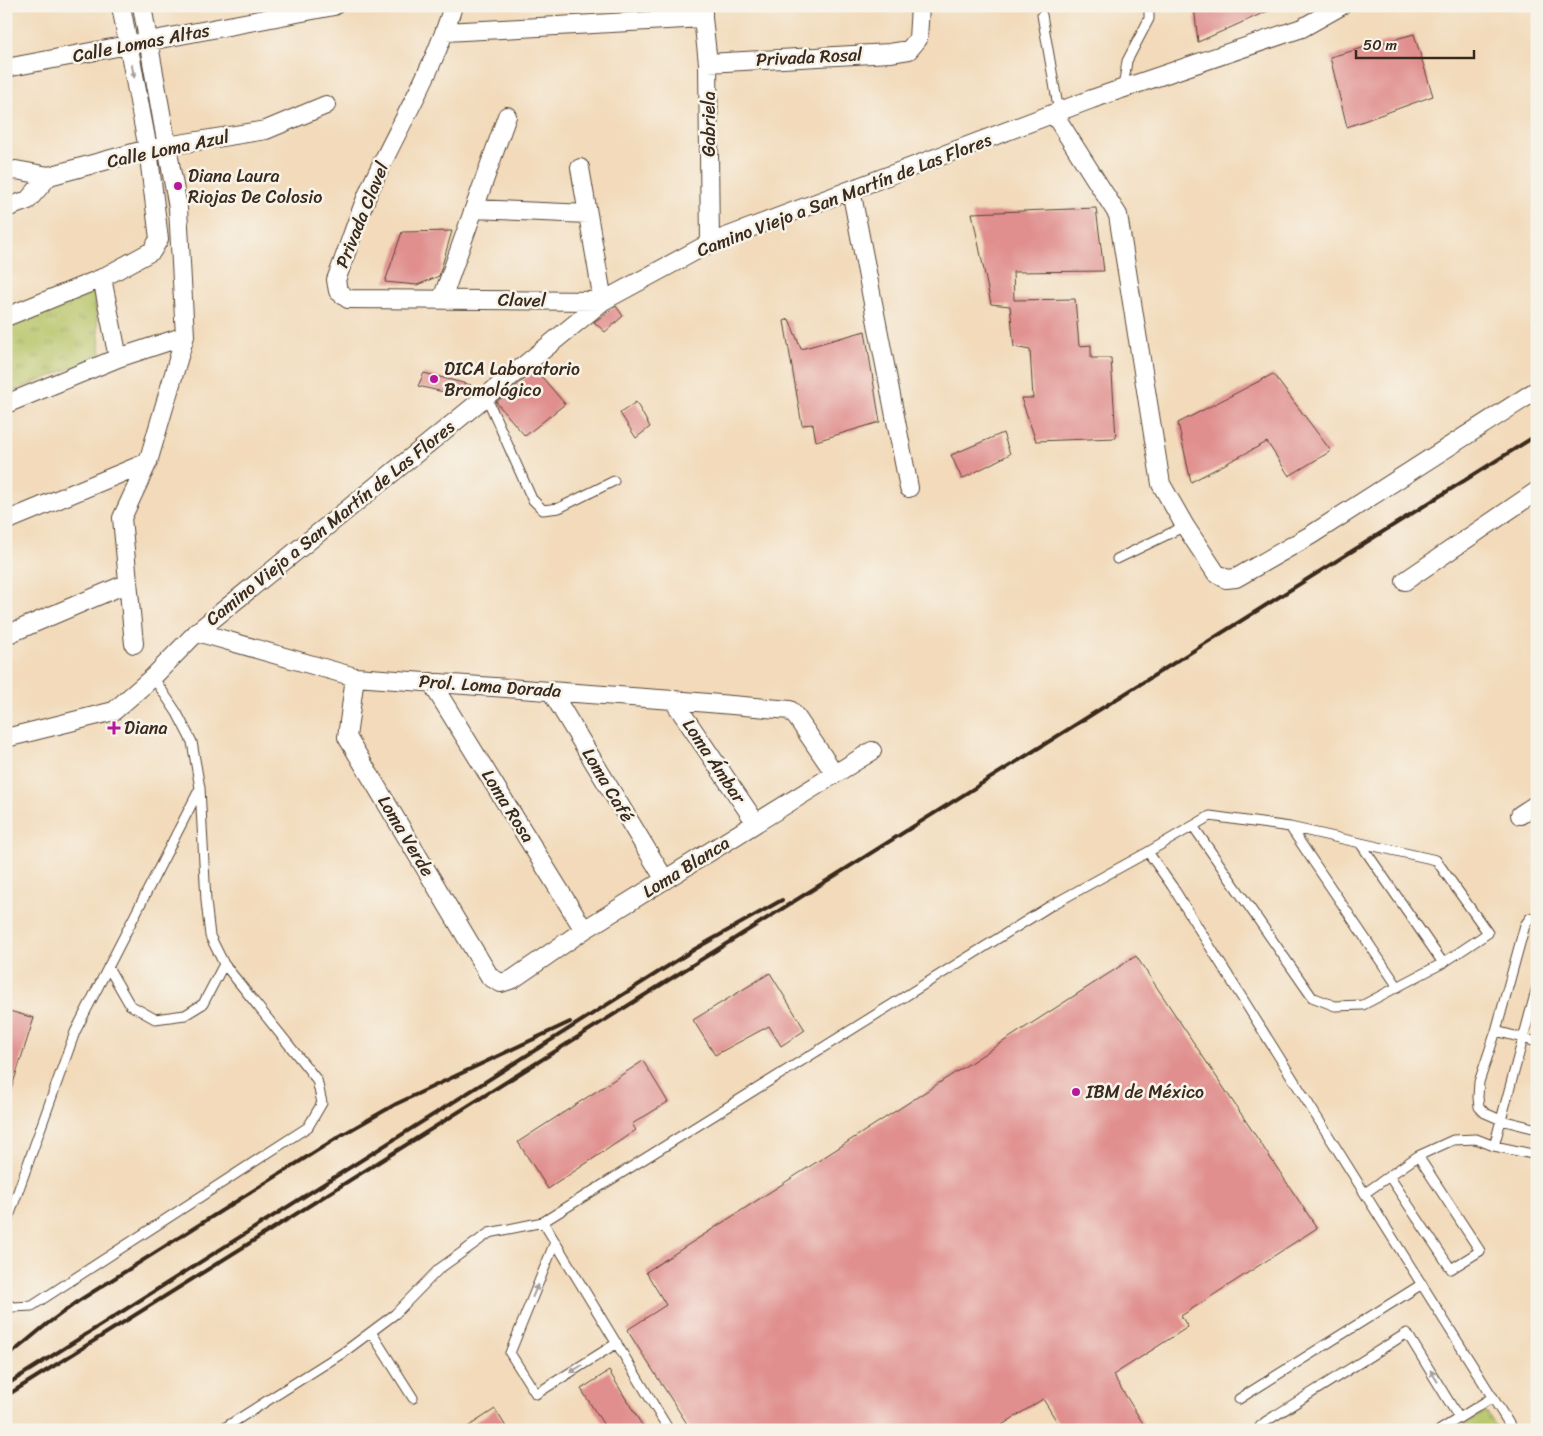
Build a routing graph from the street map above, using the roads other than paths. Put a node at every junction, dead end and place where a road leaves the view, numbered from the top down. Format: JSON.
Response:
{"nodes":[{"id":1,"x":121,"y":6,"type":"edge"},
{"id":2,"x":142,"y":6,"type":"edge"},
{"id":3,"x":334,"y":6,"type":"edge"},
{"id":4,"x":453,"y":6,"type":"edge"},
{"id":5,"x":920,"y":6,"type":"edge"},
{"id":6,"x":1149,"y":6,"type":"edge"},
{"id":7,"x":1341,"y":6,"type":"edge"},
{"id":8,"x":703,"y":12,"type":"edge"},
{"id":9,"x":1042,"y":15,"type":"dead end"},
{"id":10,"x":445,"y":32,"type":"junction"},
{"id":11,"x":148,"y":41,"type":"junction"},
{"id":12,"x":128,"y":45,"type":"junction"},
{"id":13,"x":708,"y":63,"type":"junction"},
{"id":14,"x":6,"y":68,"type":"edge"},
{"id":15,"x":1122,"y":88,"type":"junction"},
{"id":16,"x":326,"y":105,"type":"dead end"},
{"id":17,"x":1056,"y":113,"type":"junction"},
{"id":18,"x":507,"y":116,"type":"dead end"},
{"id":19,"x":167,"y":145,"type":"junction"},
{"id":20,"x":148,"y":149,"type":"junction"},
{"id":21,"x":580,"y":168,"type":"dead end"},
{"id":22,"x":6,"y":172,"type":"edge"},
{"id":23,"x":49,"y":176,"type":"junction"},
{"id":24,"x":851,"y":190,"type":"junction"},
{"id":25,"x":6,"y":208,"type":"edge"},
{"id":26,"x":474,"y":208,"type":"junction"},
{"id":27,"x":588,"y":214,"type":"junction"},
{"id":28,"x":710,"y":243,"type":"junction"},
{"id":29,"x":102,"y":278,"type":"junction"},
{"id":30,"x":442,"y":299,"type":"junction"},
{"id":31,"x":603,"y":301,"type":"junction"},
{"id":32,"x":6,"y":316,"type":"edge"},
{"id":33,"x":185,"y":336,"type":"junction"},
{"id":34,"x":118,"y":358,"type":"junction"},
{"id":35,"x":1537,"y":390,"type":"edge"},
{"id":36,"x":486,"y":396,"type":"junction"},
{"id":37,"x":6,"y":404,"type":"edge"},
{"id":38,"x":148,"y":462,"type":"junction"},
{"id":39,"x":614,"y":480,"type":"dead end"},
{"id":40,"x":909,"y":488,"type":"dead end"},
{"id":41,"x":1537,"y":491,"type":"edge"},
{"id":42,"x":6,"y":521,"type":"edge"},
{"id":43,"x":1184,"y":526,"type":"junction"},
{"id":44,"x":1117,"y":559,"type":"dead end"},
{"id":45,"x":1405,"y":580,"type":"dead end"},
{"id":46,"x":128,"y":583,"type":"junction"},
{"id":47,"x":197,"y":632,"type":"junction"},
{"id":48,"x":6,"y":635,"type":"edge"},
{"id":49,"x":134,"y":644,"type":"dead end"},
{"id":50,"x":355,"y":677,"type":"junction"},
{"id":51,"x":153,"y":678,"type":"junction"},
{"id":52,"x":431,"y":682,"type":"junction"},
{"id":53,"x":550,"y":691,"type":"junction"},
{"id":54,"x":673,"y":700,"type":"junction"},
{"id":55,"x":6,"y":738,"type":"edge"},
{"id":56,"x":872,"y":751,"type":"dead end"},
{"id":57,"x":835,"y":774,"type":"junction"},
{"id":58,"x":200,"y":788,"type":"junction"},
{"id":59,"x":1537,"y":804,"type":"edge"},
{"id":60,"x":1520,"y":815,"type":"dead end"},
{"id":61,"x":756,"y":823,"type":"junction"},
{"id":62,"x":1193,"y":826,"type":"junction"},
{"id":63,"x":1290,"y":827,"type":"junction"},
{"id":64,"x":1360,"y":843,"type":"junction"},
{"id":65,"x":1148,"y":852,"type":"junction"},
{"id":66,"x":665,"y":880,"type":"junction"},
{"id":67,"x":1537,"y":916,"type":"edge"},
{"id":68,"x":584,"y":930,"type":"junction"},
{"id":69,"x":1443,"y":963,"type":"junction"},
{"id":70,"x":224,"y":964,"type":"junction"},
{"id":71,"x":108,"y":967,"type":"junction"},
{"id":72,"x":501,"y":982,"type":"joint"},
{"id":73,"x":1398,"y":987,"type":"junction"},
{"id":74,"x":1537,"y":987,"type":"edge"},
{"id":75,"x":1496,"y":1031,"type":"junction"},
{"id":76,"x":1523,"y":1038,"type":"junction"},
{"id":77,"x":1537,"y":1042,"type":"edge"},
{"id":78,"x":1501,"y":1120,"type":"junction"},
{"id":79,"x":1537,"y":1129,"type":"edge"},
{"id":80,"x":1494,"y":1146,"type":"junction"},
{"id":81,"x":1537,"y":1155,"type":"edge"},
{"id":82,"x":1418,"y":1156,"type":"junction"},
{"id":83,"x":1389,"y":1176,"type":"junction"},
{"id":84,"x":1366,"y":1192,"type":"junction"},
{"id":85,"x":543,"y":1222,"type":"junction"},
{"id":86,"x":6,"y":1225,"type":"edge"},
{"id":87,"x":555,"y":1242,"type":"junction"},
{"id":88,"x":1422,"y":1284,"type":"junction"},
{"id":89,"x":6,"y":1303,"type":"edge"},
{"id":90,"x":371,"y":1332,"type":"junction"},
{"id":91,"x":617,"y":1343,"type":"junction"},
{"id":92,"x":1492,"y":1397,"type":"junction"},
{"id":93,"x":413,"y":1398,"type":"dead end"},
{"id":94,"x":1239,"y":1399,"type":"dead end"},
{"id":95,"x":1459,"y":1418,"type":"junction"},
{"id":96,"x":1261,"y":1426,"type":"edge"},
{"id":97,"x":221,"y":1430,"type":"edge"},
{"id":98,"x":669,"y":1430,"type":"edge"},
{"id":99,"x":1440,"y":1430,"type":"edge"},
{"id":100,"x":1513,"y":1430,"type":"edge"}],
"edges":[{"from":1,"to":12,"type":"street"},
{"from":2,"to":11,"type":"street"},
{"from":3,"to":11,"type":"street","name":"Calle Lomas Altas"},
{"from":4,"to":10,"type":"street","name":"Privada Clavel"},
{"from":5,"to":13,"type":"street","name":"Privada Rosal"},
{"from":6,"to":15,"type":"lane"},
{"from":7,"to":15,"type":"street","name":"Camino Viejo a San Martín de Las Flores"},
{"from":8,"to":10,"type":"street"},
{"from":8,"to":13,"type":"street","name":"Gabriela"},
{"from":9,"to":17,"type":"lane"},
{"from":10,"to":30,"type":"street","name":"Privada Clavel"},
{"from":11,"to":12,"type":"street","name":"Calle Lomas Altas"},
{"from":11,"to":19,"type":"street"},
{"from":12,"to":14,"type":"street","name":"Calle Lomas Altas"},
{"from":12,"to":20,"type":"street","one_way":true},
{"from":13,"to":28,"type":"street","name":"Gabriela"},
{"from":15,"to":17,"type":"street","name":"Camino Viejo a San Martín de Las Flores"},
{"from":16,"to":19,"type":"street","name":"Calle Loma Azul"},
{"from":17,"to":24,"type":"street","name":"Camino Viejo a San Martín de Las Flores"},
{"from":17,"to":43,"type":"street"},
{"from":18,"to":26,"type":"street"},
{"from":19,"to":20,"type":"street","name":"Calle Loma Azul"},
{"from":19,"to":33,"type":"street"},
{"from":20,"to":23,"type":"street","name":"Calle Loma Azul"},
{"from":20,"to":29,"type":"street"},
{"from":21,"to":27,"type":"street"},
{"from":22,"to":23,"type":"street","name":"Calle Loma Azul"},
{"from":23,"to":25,"type":"street"},
{"from":24,"to":28,"type":"street","name":"Camino Viejo a San Martín de Las Flores"},
{"from":24,"to":40,"type":"street"},
{"from":26,"to":27,"type":"street"},
{"from":26,"to":30,"type":"street"},
{"from":27,"to":31,"type":"street"},
{"from":28,"to":31,"type":"street","name":"Camino Viejo a San Martín de Las Flores"},
{"from":29,"to":32,"type":"street"},
{"from":29,"to":34,"type":"street"},
{"from":30,"to":31,"type":"street","name":"Clavel"},
{"from":31,"to":36,"type":"street","name":"Camino Viejo a San Martín de Las Flores"},
{"from":33,"to":34,"type":"street"},
{"from":33,"to":38,"type":"street"},
{"from":34,"to":37,"type":"street"},
{"from":35,"to":43,"type":"street"},
{"from":36,"to":39,"type":"lane"},
{"from":36,"to":47,"type":"street","name":"Camino Viejo a San Martín de Las Flores"},
{"from":38,"to":42,"type":"street"},
{"from":38,"to":46,"type":"street"},
{"from":41,"to":45,"type":"street"},
{"from":43,"to":44,"type":"lane"},
{"from":46,"to":48,"type":"street"},
{"from":46,"to":49,"type":"street"},
{"from":47,"to":50,"type":"street","name":"Prol. Loma Dorada"},
{"from":47,"to":51,"type":"street","name":"Camino Viejo a San Martín de Las Flores"},
{"from":50,"to":52,"type":"street","name":"Prol. Loma Dorada"},
{"from":50,"to":72,"type":"street","name":"Loma Verde"},
{"from":51,"to":55,"type":"street","name":"Camino Viejo a San Martín de Las Flores"},
{"from":51,"to":58,"type":"lane"},
{"from":52,"to":53,"type":"street","name":"Prol. Loma Dorada"},
{"from":52,"to":68,"type":"street","name":"Loma Rosa"},
{"from":53,"to":54,"type":"street","name":"Prol. Loma Dorada"},
{"from":53,"to":66,"type":"street","name":"Loma Café"},
{"from":54,"to":57,"type":"street","name":"Prol. Loma Dorada"},
{"from":54,"to":61,"type":"street","name":"Loma Ámbar"},
{"from":56,"to":57,"type":"street","name":"Loma Blanca"},
{"from":57,"to":61,"type":"street","name":"Loma Blanca"},
{"from":58,"to":70,"type":"lane"},
{"from":58,"to":71,"type":"lane"},
{"from":59,"to":60,"type":"street"},
{"from":61,"to":66,"type":"street","name":"Loma Blanca"},
{"from":62,"to":63,"type":"lane"},
{"from":62,"to":65,"type":"lane"},
{"from":62,"to":73,"type":"lane"},
{"from":63,"to":64,"type":"lane"},
{"from":63,"to":73,"type":"lane"},
{"from":64,"to":69,"type":"lane"},
{"from":64,"to":69,"type":"lane"},
{"from":65,"to":84,"type":"lane"},
{"from":65,"to":85,"type":"lane"},
{"from":66,"to":68,"type":"street","name":"Loma Blanca"},
{"from":67,"to":75,"type":"lane"},
{"from":68,"to":72,"type":"street","name":"Loma Blanca"},
{"from":69,"to":73,"type":"lane"},
{"from":70,"to":71,"type":"lane"},
{"from":70,"to":89,"type":"lane"},
{"from":71,"to":86,"type":"lane"},
{"from":74,"to":76,"type":"lane"},
{"from":75,"to":76,"type":"lane"},
{"from":75,"to":78,"type":"lane"},
{"from":76,"to":77,"type":"lane"},
{"from":76,"to":78,"type":"lane"},
{"from":78,"to":79,"type":"lane"},
{"from":78,"to":80,"type":"lane"},
{"from":80,"to":81,"type":"lane"},
{"from":80,"to":82,"type":"lane"},
{"from":82,"to":83,"type":"lane"},
{"from":82,"to":83,"type":"lane"},
{"from":83,"to":84,"type":"lane"},
{"from":84,"to":88,"type":"lane"},
{"from":85,"to":87,"type":"lane"},
{"from":85,"to":90,"type":"lane"},
{"from":87,"to":91,"type":"lane"},
{"from":91,"to":87,"type":"lane","one_way":true},
{"from":88,"to":92,"type":"lane"},
{"from":88,"to":94,"type":"lane"},
{"from":90,"to":93,"type":"lane"},
{"from":90,"to":97,"type":"lane"},
{"from":91,"to":98,"type":"lane"},
{"from":92,"to":95,"type":"lane"},
{"from":92,"to":100,"type":"lane"},
{"from":95,"to":96,"type":"lane","one_way":true},
{"from":95,"to":99,"type":"lane"}]}
